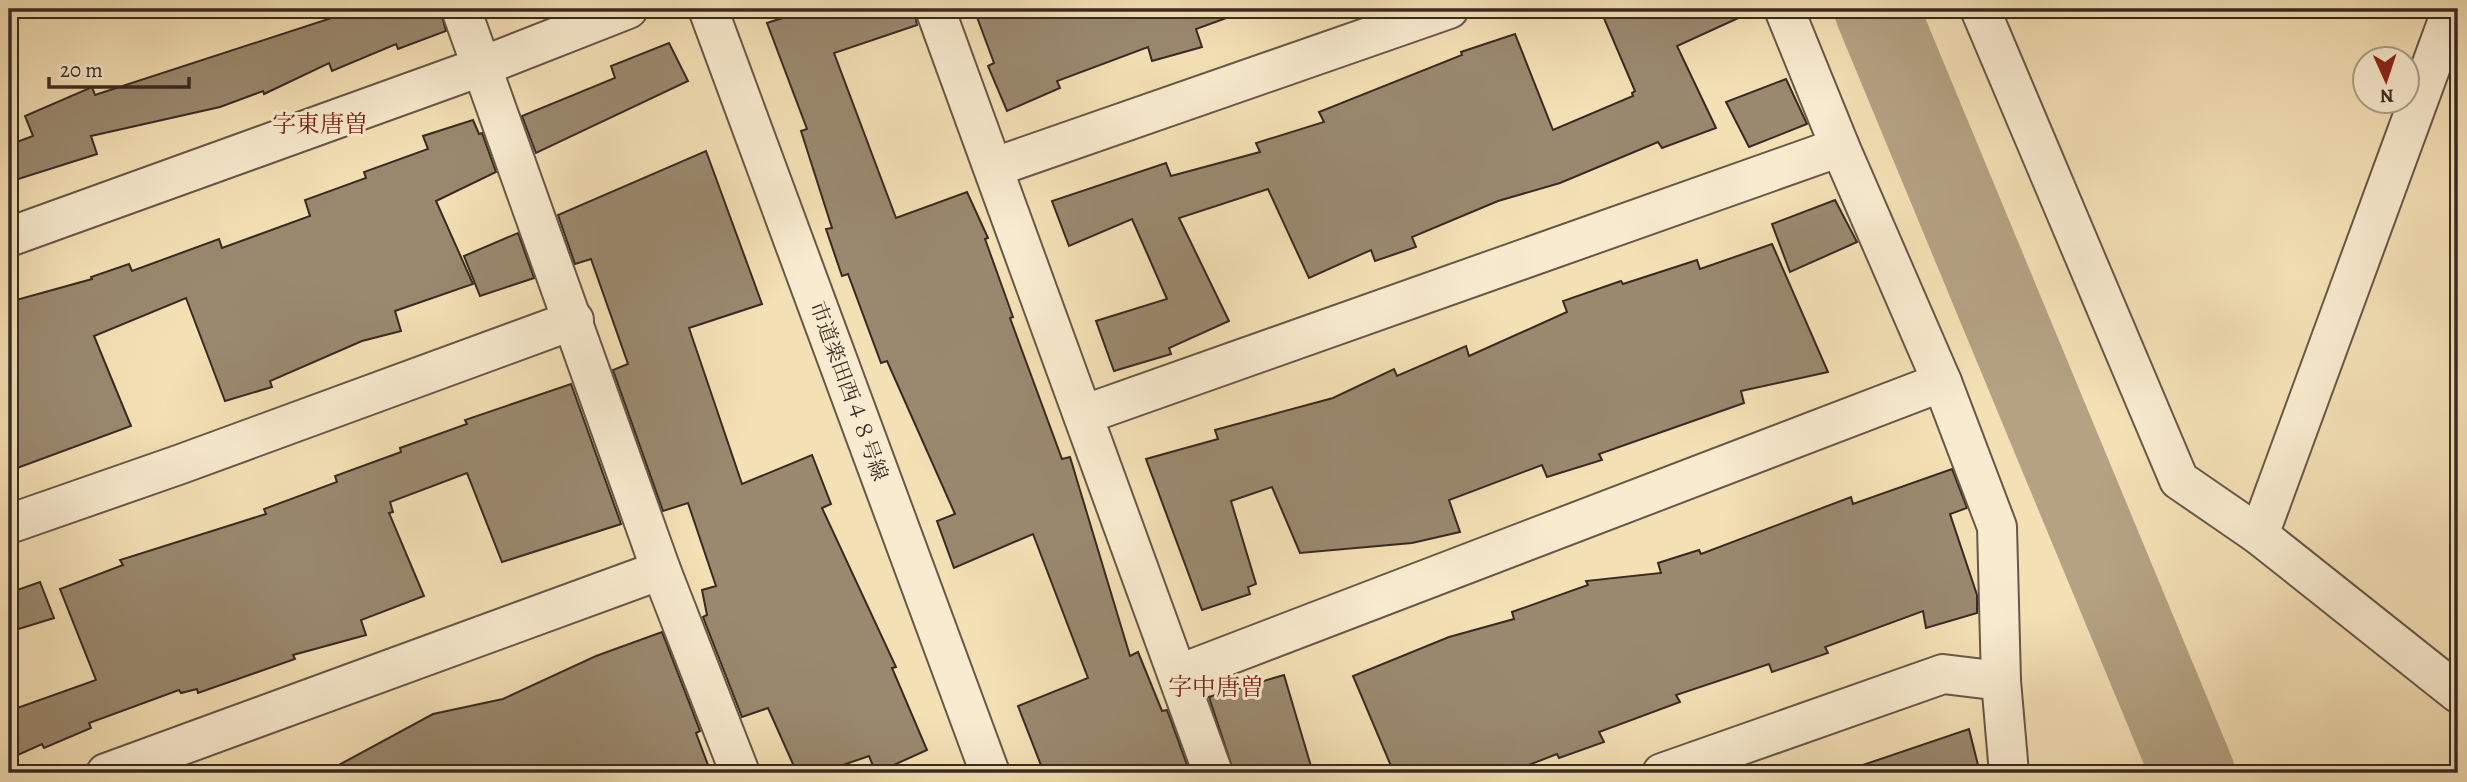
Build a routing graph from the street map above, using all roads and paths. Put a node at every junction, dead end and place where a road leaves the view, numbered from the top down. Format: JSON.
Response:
{"nodes":[{"id":1,"x":461,"y":9,"type":"edge"},
{"id":2,"x":628,"y":9,"type":"edge"},
{"id":3,"x":708,"y":9,"type":"edge"},
{"id":4,"x":935,"y":9,"type":"edge"},
{"id":5,"x":1449,"y":9,"type":"edge"},
{"id":6,"x":1784,"y":9,"type":"edge"},
{"id":7,"x":1980,"y":9,"type":"edge"},
{"id":8,"x":2452,"y":9,"type":"edge"},
{"id":9,"x":483,"y":66,"type":"junction"},
{"id":10,"x":1840,"y":147,"type":"junction"},
{"id":11,"x":995,"y":167,"type":"junction"},
{"id":12,"x":9,"y":237,"type":"edge"},
{"id":13,"x":574,"y":320,"type":"junction"},
{"id":14,"x":1942,"y":382,"type":"junction"},
{"id":15,"x":1083,"y":415,"type":"junction"},
{"id":16,"x":9,"y":524,"type":"edge"},
{"id":17,"x":2259,"y":535,"type":"junction"},
{"id":18,"x":661,"y":570,"type":"junction"},
{"id":19,"x":1179,"y":674,"type":"junction"},
{"id":20,"x":2001,"y":681,"type":"junction"},
{"id":21,"x":2458,"y":693,"type":"edge"},
{"id":22,"x":106,"y":773,"type":"edge"},
{"id":23,"x":740,"y":773,"type":"edge"},
{"id":24,"x":990,"y":773,"type":"edge"},
{"id":25,"x":1213,"y":773,"type":"edge"},
{"id":26,"x":1662,"y":773,"type":"edge"},
{"id":27,"x":2009,"y":773,"type":"edge"}],
"edges":[{"from":1,"to":9,"type":"street"},
{"from":2,"to":9,"type":"street"},
{"from":3,"to":24,"type":"street","name":"市道楽田西４８号線"},
{"from":4,"to":11,"type":"street"},
{"from":5,"to":11,"type":"street"},
{"from":6,"to":10,"type":"street"},
{"from":7,"to":17,"type":"street"},
{"from":8,"to":17,"type":"street"},
{"from":9,"to":12,"type":"street"},
{"from":9,"to":13,"type":"street"},
{"from":10,"to":14,"type":"street"},
{"from":10,"to":15,"type":"street"},
{"from":11,"to":15,"type":"street"},
{"from":13,"to":16,"type":"street"},
{"from":13,"to":18,"type":"street"},
{"from":14,"to":19,"type":"street"},
{"from":14,"to":20,"type":"street"},
{"from":15,"to":19,"type":"street"},
{"from":17,"to":21,"type":"street"},
{"from":18,"to":22,"type":"street"},
{"from":18,"to":23,"type":"street"},
{"from":19,"to":25,"type":"street"},
{"from":20,"to":26,"type":"street"},
{"from":20,"to":27,"type":"street"}]}
